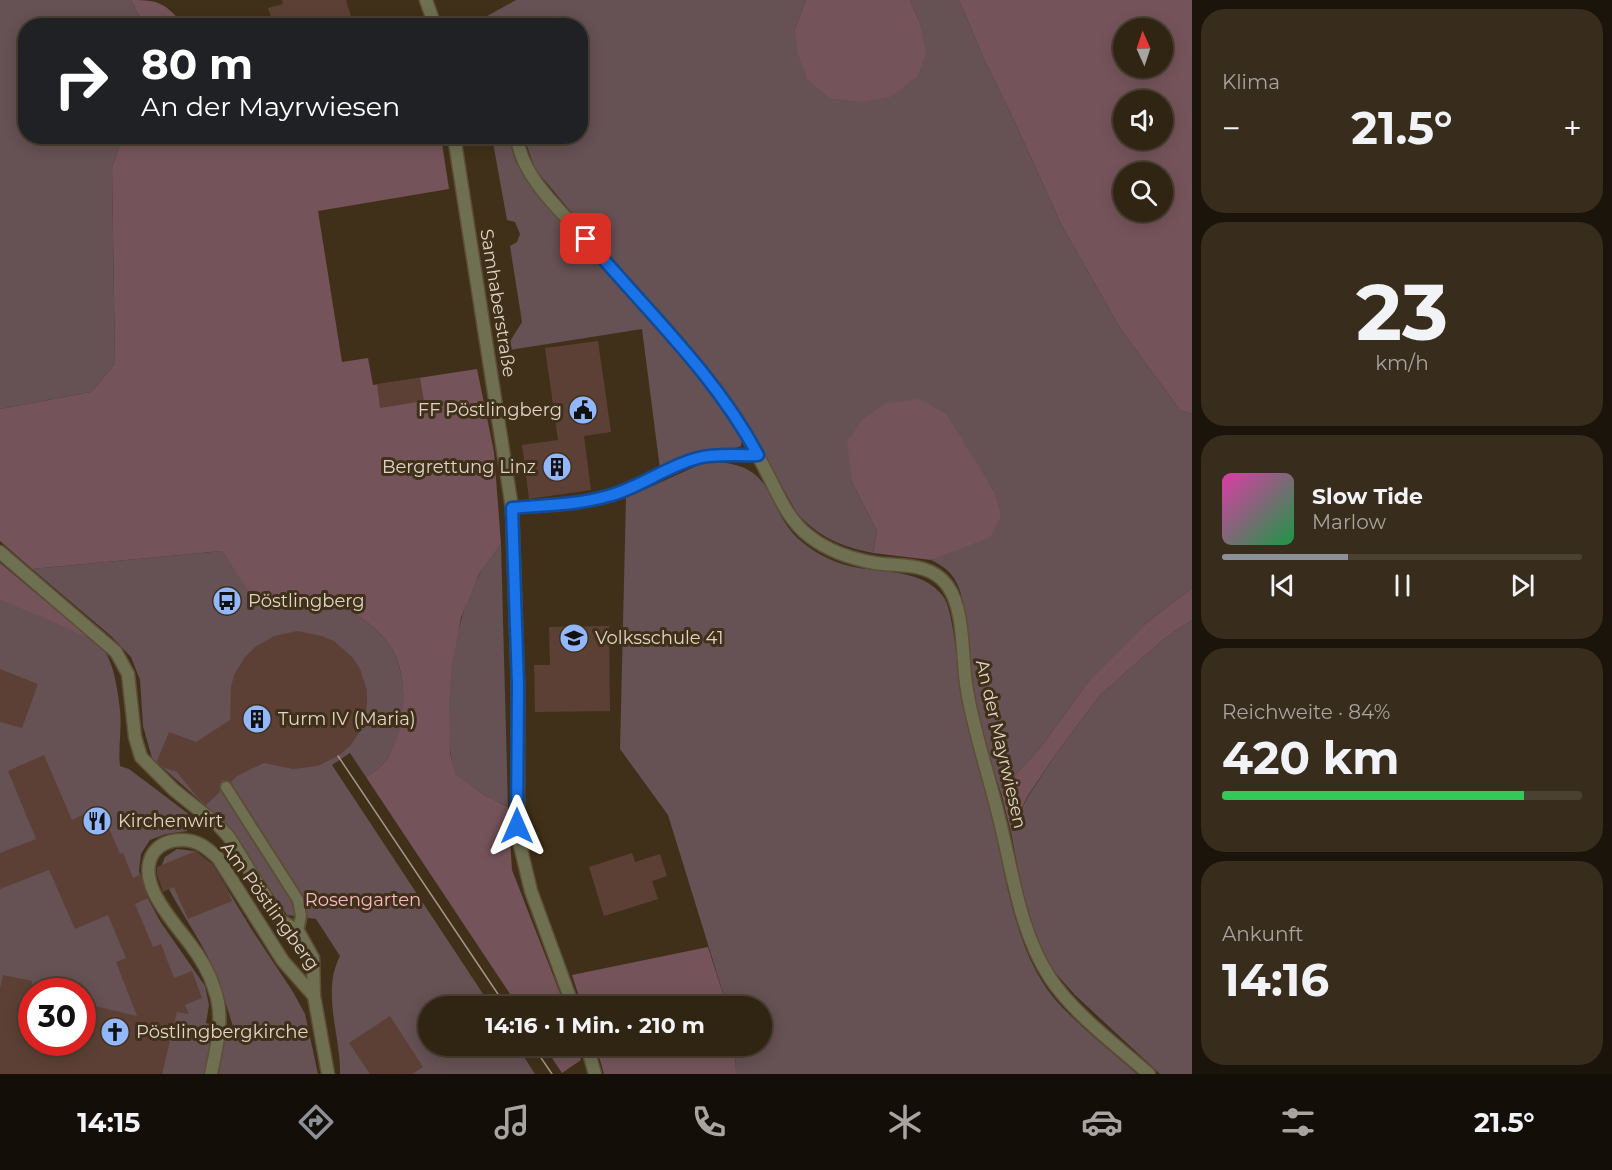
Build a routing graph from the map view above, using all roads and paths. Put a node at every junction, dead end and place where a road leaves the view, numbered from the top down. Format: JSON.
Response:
{"nodes":[{"id":1,"x":426,"y":0,"type":"edge"},
{"id":2,"x":432,"y":18,"type":"edge"},
{"id":3,"x":455,"y":144,"type":"edge"},
{"id":4,"x":518,"y":144,"type":"edge"},
{"id":5,"x":758,"y":455,"type":"junction"},
{"id":6,"x":512,"y":508,"type":"junction"},
{"id":7,"x":0,"y":552,"type":"edge"},
{"id":8,"x":226,"y":787,"type":"dead end"},
{"id":9,"x":298,"y":931,"type":"junction"},
{"id":10,"x":314,"y":996,"type":"junction"},
{"id":11,"x":569,"y":996,"type":"edge"},
{"id":12,"x":590,"y":1056,"type":"edge"},
{"id":13,"x":211,"y":1074,"type":"edge"},
{"id":14,"x":328,"y":1074,"type":"edge"},
{"id":15,"x":595,"y":1074,"type":"edge"},
{"id":16,"x":1149,"y":1074,"type":"edge"}],
"edges":[{"from":1,"to":2,"type":"street"},
{"from":3,"to":6,"type":"street","name":"Samhaberstraße"},
{"from":4,"to":5,"type":"street","name":"An der Mayrwiesen"},
{"from":5,"to":6,"type":"lane"},
{"from":5,"to":16,"type":"street","name":"An der Mayrwiesen"},
{"from":6,"to":11,"type":"street","name":"Samhaberstraße"},
{"from":7,"to":9,"type":"street","name":"Am Pöstlingberg"},
{"from":8,"to":9,"type":"lane"},
{"from":9,"to":10,"type":"street","name":"Am Pöstlingberg"},
{"from":10,"to":13,"type":"street","name":"Am Pöstlingberg"},
{"from":10,"to":14,"type":"street","name":"Am Pöstlingberg"},
{"from":12,"to":15,"type":"street"}]}
